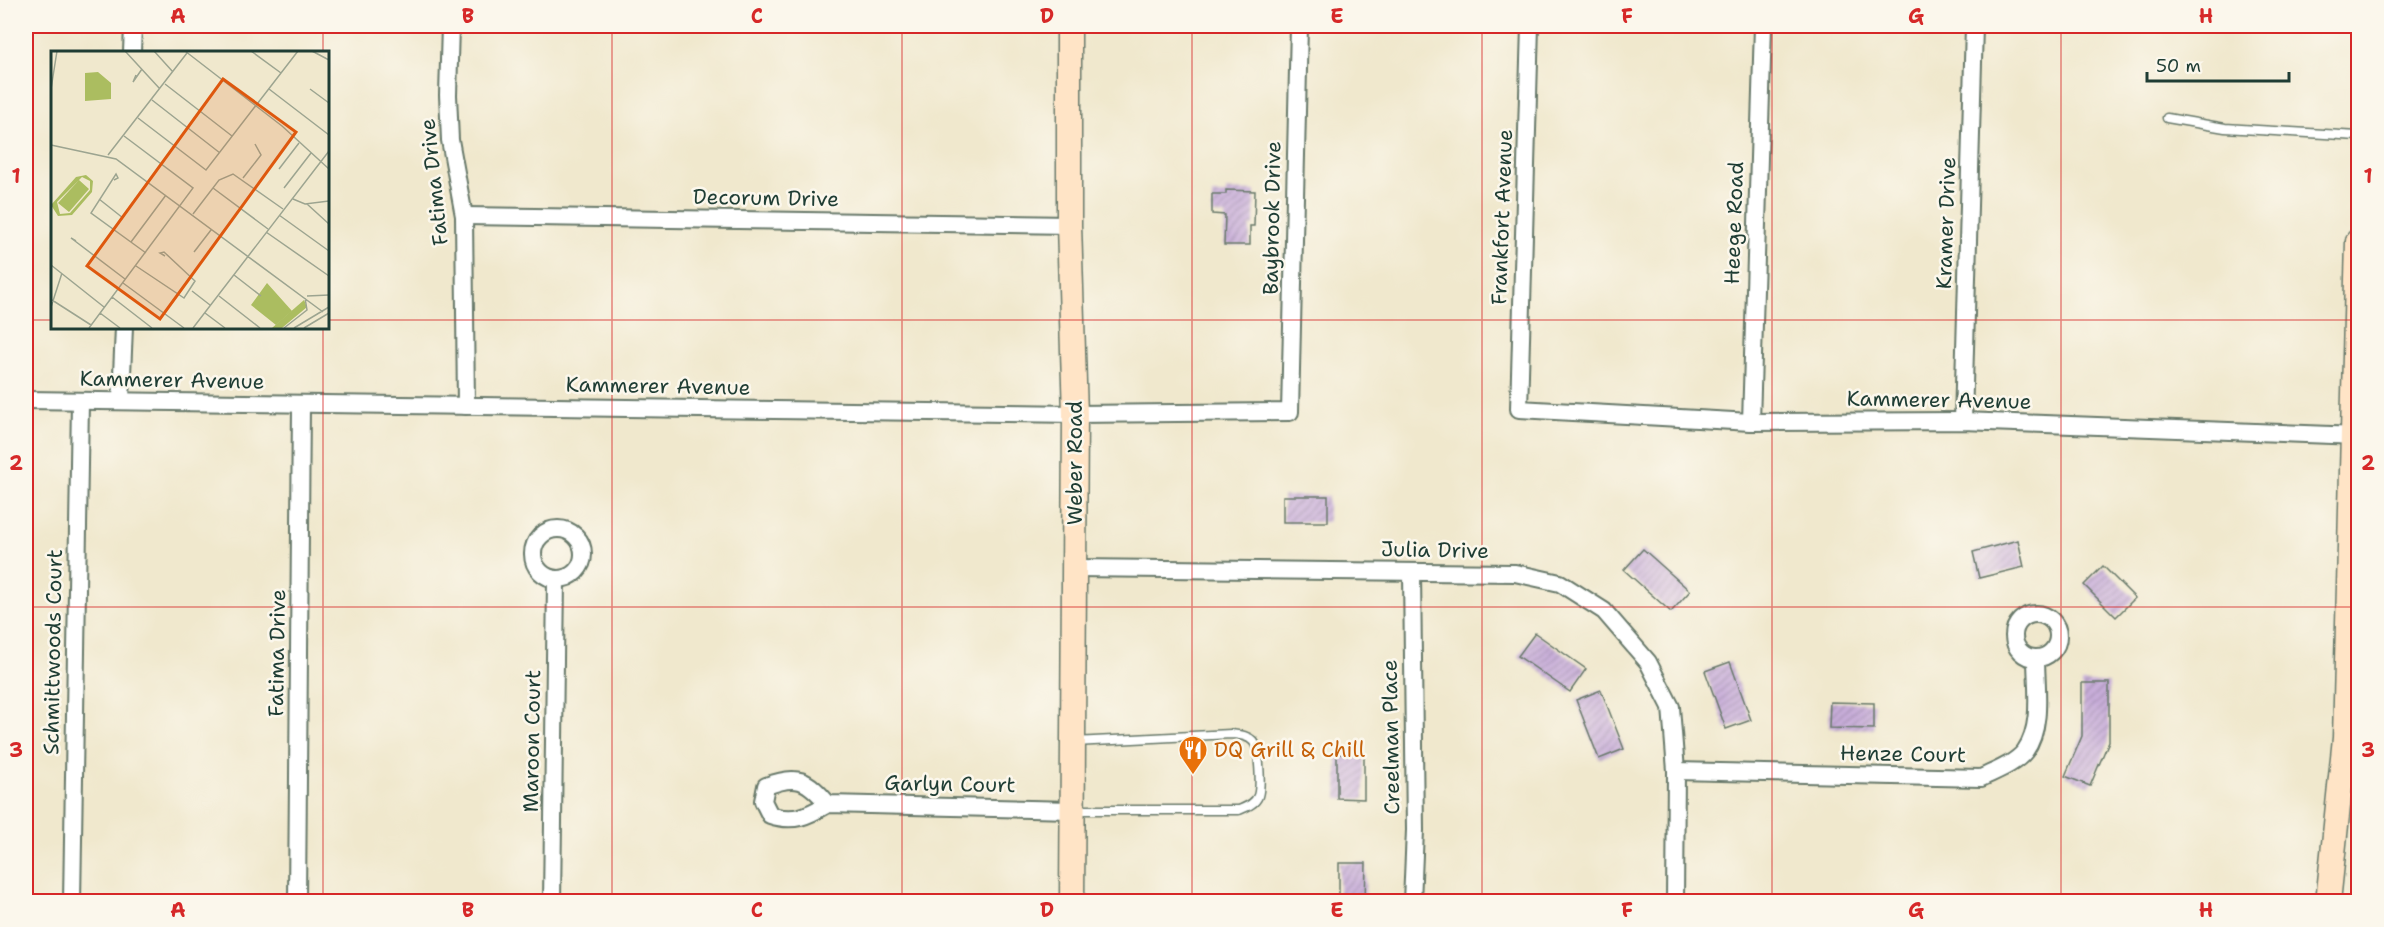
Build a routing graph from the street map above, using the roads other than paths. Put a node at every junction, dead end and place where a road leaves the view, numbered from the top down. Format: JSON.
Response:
{"nodes":[{"id":1,"x":133,"y":26,"type":"edge"},
{"id":2,"x":450,"y":26,"type":"edge"},
{"id":3,"x":1069,"y":26,"type":"edge"},
{"id":4,"x":1299,"y":26,"type":"edge"},
{"id":5,"x":1530,"y":26,"type":"edge"},
{"id":6,"x":1763,"y":26,"type":"edge"},
{"id":7,"x":1974,"y":26,"type":"edge"},
{"id":8,"x":132,"y":51,"type":"edge"},
{"id":9,"x":2167,"y":118,"type":"dead end"},
{"id":10,"x":2358,"y":136,"type":"edge"},
{"id":11,"x":464,"y":216,"type":"junction"},
{"id":12,"x":1069,"y":225,"type":"junction"},
{"id":13,"x":2358,"y":241,"type":"edge"},
{"id":14,"x":124,"y":328,"type":"edge"},
{"id":15,"x":121,"y":399,"type":"junction"},
{"id":16,"x":26,"y":400,"type":"edge"},
{"id":17,"x":80,"y":402,"type":"junction"},
{"id":18,"x":301,"y":405,"type":"junction"},
{"id":19,"x":466,"y":406,"type":"junction"},
{"id":20,"x":1519,"y":409,"type":"joint"},
{"id":21,"x":1290,"y":412,"type":"joint"},
{"id":22,"x":1075,"y":414,"type":"junction"},
{"id":23,"x":1963,"y":421,"type":"junction"},
{"id":24,"x":1751,"y":422,"type":"junction"},
{"id":25,"x":2356,"y":436,"type":"edge"},
{"id":26,"x":1075,"y":568,"type":"junction"},
{"id":27,"x":1412,"y":573,"type":"junction"},
{"id":28,"x":556,"y":580,"type":"dead end"},
{"id":29,"x":2036,"y":658,"type":"dead end"},
{"id":30,"x":1073,"y":742,"type":"junction"},
{"id":31,"x":1676,"y":771,"type":"junction"},
{"id":32,"x":828,"y":804,"type":"dead end"},
{"id":33,"x":1072,"y":810,"type":"junction"},
{"id":34,"x":72,"y":902,"type":"edge"},
{"id":35,"x":297,"y":902,"type":"edge"},
{"id":36,"x":552,"y":902,"type":"edge"},
{"id":37,"x":1072,"y":902,"type":"edge"},
{"id":38,"x":1412,"y":902,"type":"edge"},
{"id":39,"x":1675,"y":902,"type":"edge"},
{"id":40,"x":2328,"y":902,"type":"edge"}],
"edges":[{"from":1,"to":8,"type":"street"},
{"from":2,"to":11,"type":"street","name":"Fatima Drive"},
{"from":3,"to":12,"type":"main road","name":"Weber Road"},
{"from":4,"to":21,"type":"street","name":"Baybrook Drive"},
{"from":5,"to":20,"type":"street","name":"Frankfort Avenue"},
{"from":6,"to":24,"type":"street","name":"Heege Road"},
{"from":7,"to":23,"type":"street","name":"Kramer Drive"},
{"from":9,"to":10,"type":"lane"},
{"from":11,"to":12,"type":"street","name":"Decorum Drive"},
{"from":11,"to":19,"type":"street","name":"Fatima Drive"},
{"from":12,"to":22,"type":"main road","name":"Weber Road"},
{"from":13,"to":25,"type":"main road"},
{"from":14,"to":15,"type":"street"},
{"from":15,"to":17,"type":"street","name":"Kammerer Avenue"},
{"from":15,"to":18,"type":"street","name":"Kammerer Avenue"},
{"from":16,"to":17,"type":"street","name":"Kammerer Avenue"},
{"from":17,"to":34,"type":"street","name":"Schmittwoods Court"},
{"from":18,"to":19,"type":"street","name":"Kammerer Avenue"},
{"from":18,"to":35,"type":"street","name":"Fatima Drive"},
{"from":19,"to":22,"type":"street","name":"Kammerer Avenue"},
{"from":20,"to":24,"type":"street","name":"Kammerer Avenue"},
{"from":21,"to":22,"type":"street","name":"Kammerer Avenue"},
{"from":22,"to":26,"type":"main road","name":"Weber Road"},
{"from":23,"to":24,"type":"street","name":"Kammerer Avenue"},
{"from":23,"to":25,"type":"street","name":"Kammerer Avenue"},
{"from":25,"to":40,"type":"main road"},
{"from":26,"to":27,"type":"street","name":"Julia Drive"},
{"from":26,"to":30,"type":"main road","name":"Weber Road"},
{"from":27,"to":31,"type":"street","name":"Julia Drive"},
{"from":27,"to":38,"type":"street","name":"Creelman Place"},
{"from":28,"to":36,"type":"street","name":"Maroon Court"},
{"from":29,"to":31,"type":"street","name":"Henze Court"},
{"from":30,"to":33,"type":"main road","name":"Weber Road"},
{"from":30,"to":33,"type":"lane"},
{"from":31,"to":39,"type":"street","name":"Julia Drive"},
{"from":32,"to":33,"type":"street","name":"Garlyn Court"},
{"from":33,"to":37,"type":"main road","name":"Weber Road"}]}
